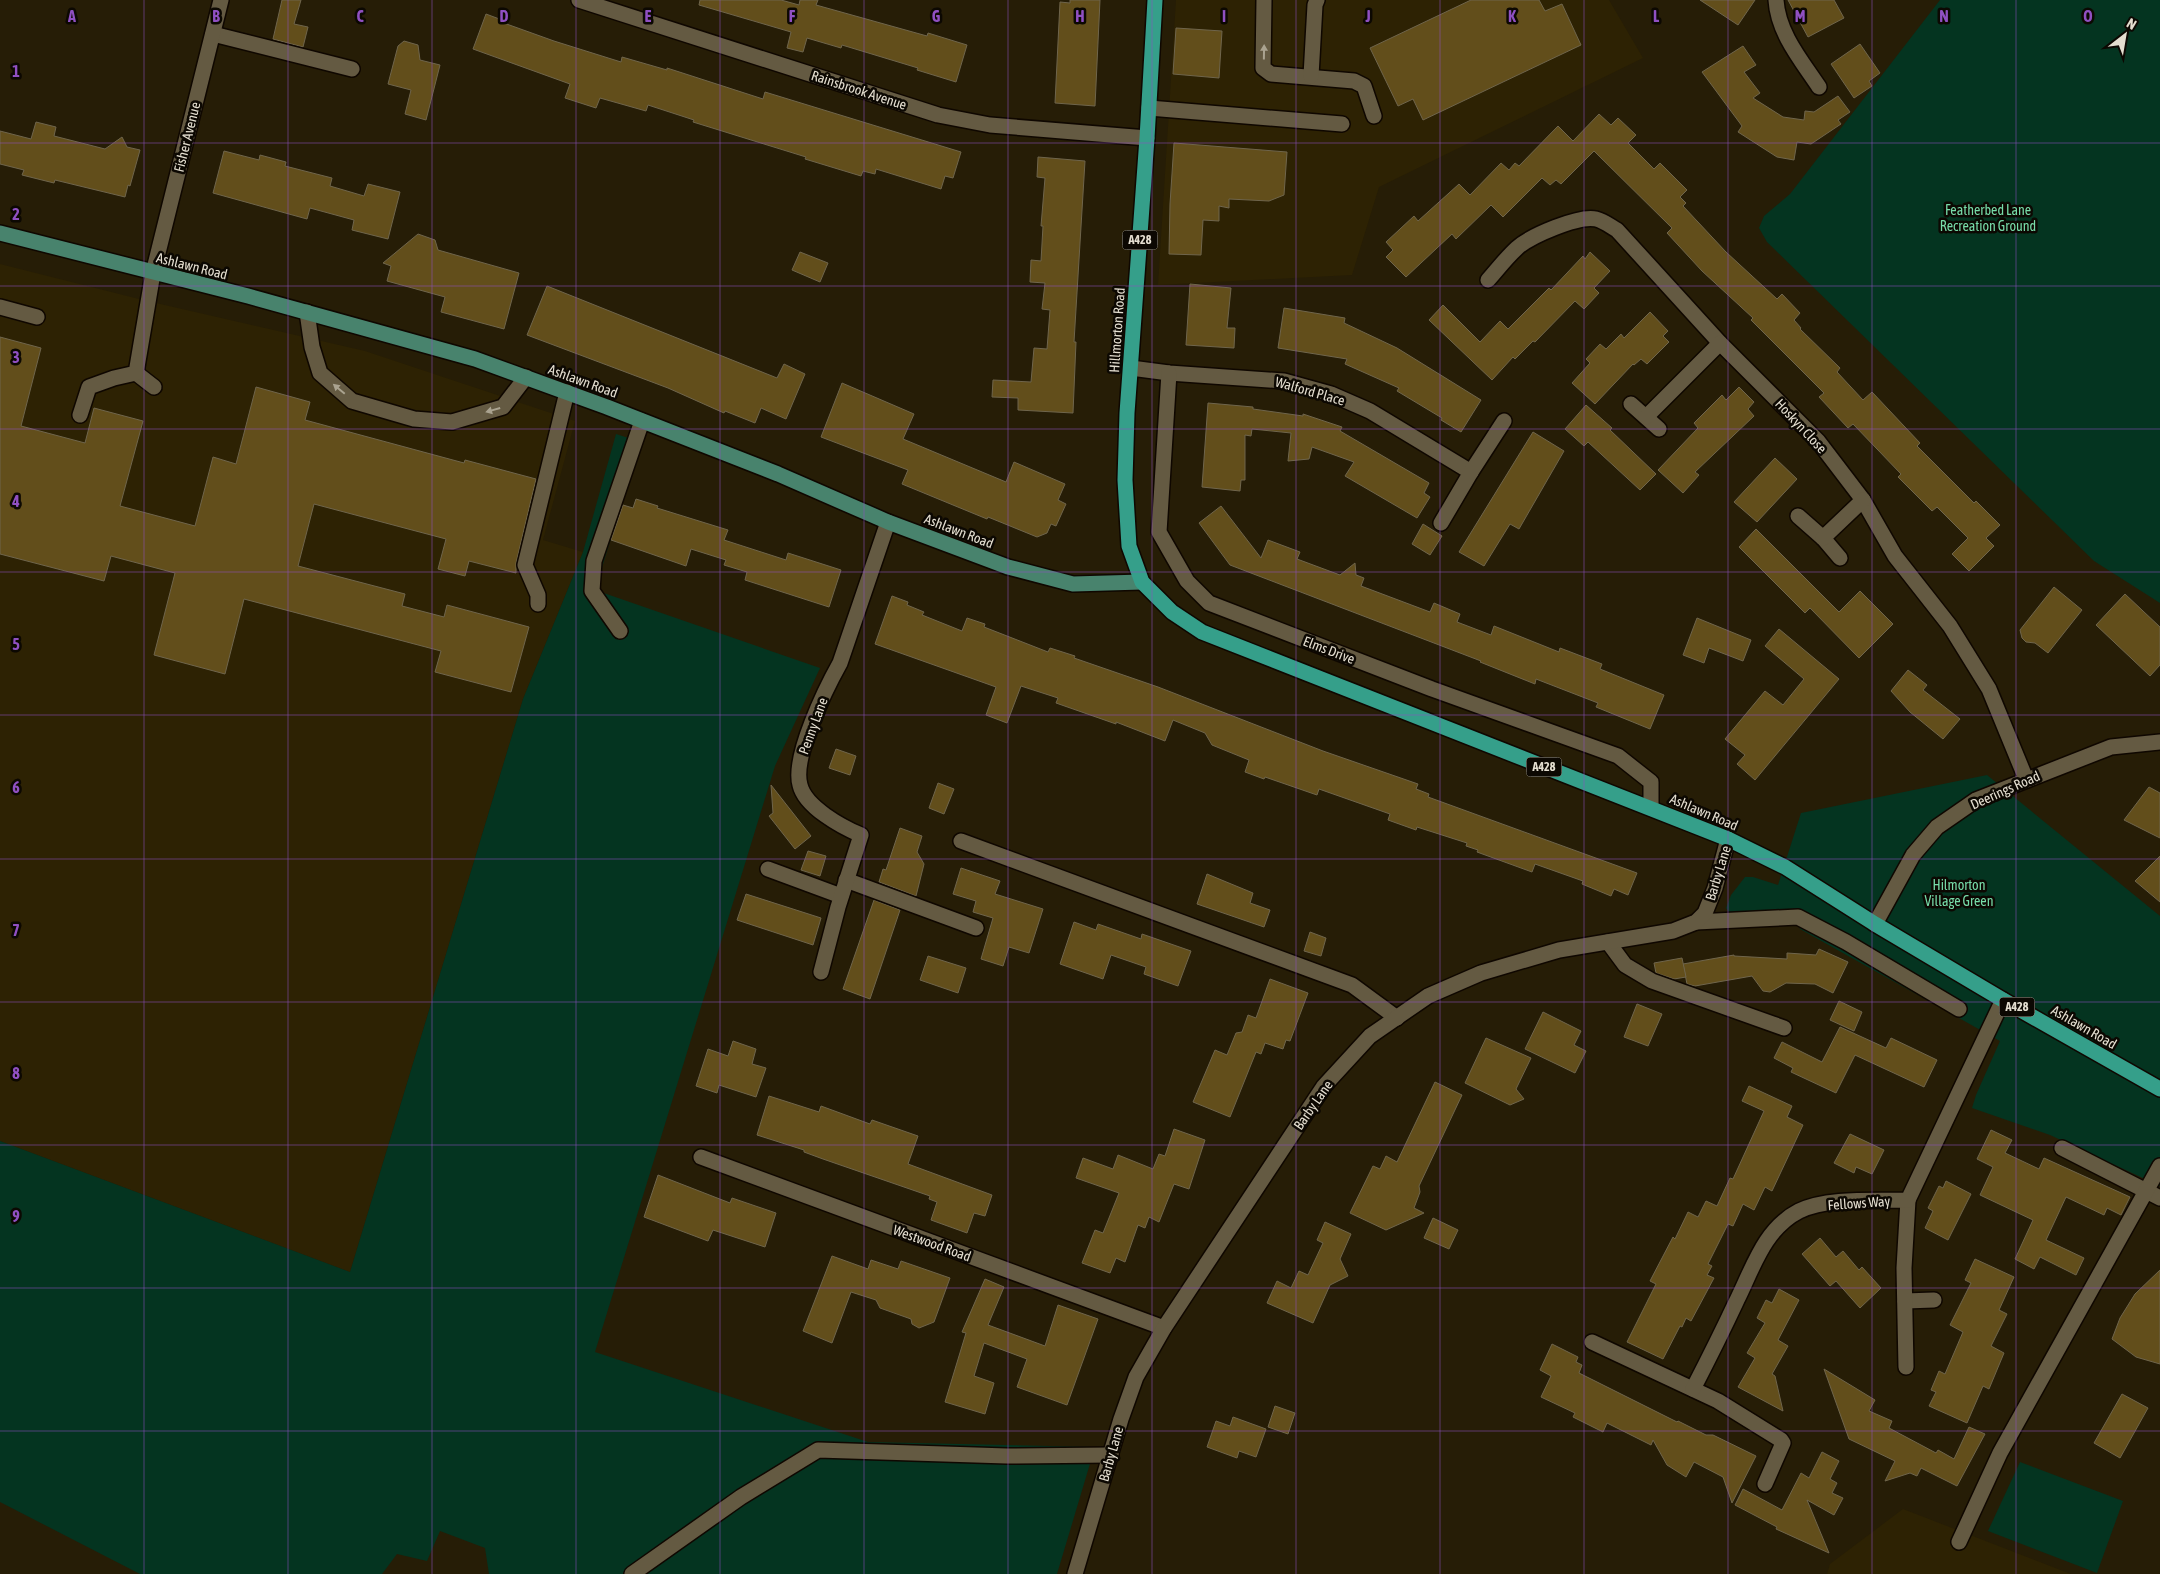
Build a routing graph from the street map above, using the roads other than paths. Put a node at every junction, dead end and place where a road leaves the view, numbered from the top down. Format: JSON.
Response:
{"nodes":[{"id":1,"x":221,"y":0,"type":"edge"},
{"id":2,"x":579,"y":0,"type":"edge"},
{"id":3,"x":1155,"y":0,"type":"edge"},
{"id":4,"x":1264,"y":0,"type":"edge"},
{"id":5,"x":1317,"y":0,"type":"edge"},
{"id":6,"x":1776,"y":0,"type":"edge"},
{"id":7,"x":212,"y":34,"type":"junction"},
{"id":8,"x":352,"y":70,"type":"dead end"},
{"id":9,"x":1311,"y":76,"type":"junction"},
{"id":10,"x":1819,"y":87,"type":"dead end"},
{"id":11,"x":1149,"y":108,"type":"junction"},
{"id":12,"x":1374,"y":116,"type":"dead end"},
{"id":13,"x":1342,"y":124,"type":"dead end"},
{"id":14,"x":1147,"y":138,"type":"junction"},
{"id":15,"x":0,"y":233,"type":"edge"},
{"id":16,"x":153,"y":273,"type":"junction"},
{"id":17,"x":1488,"y":280,"type":"dead end"},
{"id":18,"x":0,"y":307,"type":"edge"},
{"id":19,"x":307,"y":312,"type":"junction"},
{"id":20,"x":37,"y":317,"type":"dead end"},
{"id":21,"x":1720,"y":343,"type":"junction"},
{"id":22,"x":1131,"y":368,"type":"junction"},
{"id":23,"x":136,"y":373,"type":"junction"},
{"id":24,"x":1169,"y":373,"type":"junction"},
{"id":25,"x":526,"y":377,"type":"junction"},
{"id":26,"x":154,"y":387,"type":"dead end"},
{"id":27,"x":567,"y":392,"type":"junction"},
{"id":28,"x":1631,"y":404,"type":"dead end"},
{"id":29,"x":80,"y":415,"type":"dead end"},
{"id":30,"x":1646,"y":417,"type":"junction"},
{"id":31,"x":642,"y":421,"type":"junction"},
{"id":32,"x":1504,"y":421,"type":"dead end"},
{"id":33,"x":1659,"y":429,"type":"dead end"},
{"id":34,"x":1471,"y":472,"type":"junction"},
{"id":35,"x":1863,"y":500,"type":"junction"},
{"id":36,"x":1798,"y":516,"type":"dead end"},
{"id":37,"x":888,"y":522,"type":"junction"},
{"id":38,"x":1441,"y":523,"type":"dead end"},
{"id":39,"x":1823,"y":538,"type":"junction"},
{"id":40,"x":1840,"y":558,"type":"dead end"},
{"id":41,"x":1142,"y":582,"type":"junction"},
{"id":42,"x":538,"y":604,"type":"dead end"},
{"id":43,"x":620,"y":631,"type":"dead end"},
{"id":44,"x":1202,"y":632,"type":"joint"},
{"id":45,"x":2160,"y":742,"type":"edge"},
{"id":46,"x":2026,"y":779,"type":"junction"},
{"id":47,"x":1651,"y":808,"type":"junction"},
{"id":48,"x":1728,"y":839,"type":"junction"},
{"id":49,"x":961,"y":841,"type":"dead end"},
{"id":50,"x":768,"y":869,"type":"dead end"},
{"id":51,"x":846,"y":880,"type":"junction"},
{"id":52,"x":840,"y":901,"type":"junction"},
{"id":53,"x":1696,"y":922,"type":"junction"},
{"id":54,"x":1875,"y":924,"type":"junction"},
{"id":55,"x":976,"y":928,"type":"dead end"},
{"id":56,"x":1608,"y":942,"type":"junction"},
{"id":57,"x":821,"y":972,"type":"dead end"},
{"id":58,"x":2003,"y":1000,"type":"junction"},
{"id":59,"x":1959,"y":1009,"type":"dead end"},
{"id":60,"x":1397,"y":1018,"type":"junction"},
{"id":61,"x":1784,"y":1028,"type":"dead end"},
{"id":62,"x":2160,"y":1089,"type":"edge"},
{"id":63,"x":2062,"y":1148,"type":"dead end"},
{"id":64,"x":701,"y":1157,"type":"dead end"},
{"id":65,"x":2160,"y":1166,"type":"edge"},
{"id":66,"x":2146,"y":1192,"type":"junction"},
{"id":67,"x":2160,"y":1198,"type":"edge"},
{"id":68,"x":1908,"y":1200,"type":"junction"},
{"id":69,"x":1934,"y":1300,"type":"dead end"},
{"id":70,"x":1905,"y":1301,"type":"junction"},
{"id":71,"x":1164,"y":1328,"type":"junction"},
{"id":72,"x":1592,"y":1342,"type":"dead end"},
{"id":73,"x":1906,"y":1367,"type":"dead end"},
{"id":74,"x":1693,"y":1389,"type":"junction"},
{"id":75,"x":1111,"y":1454,"type":"junction"},
{"id":76,"x":1765,"y":1484,"type":"dead end"},
{"id":77,"x":1960,"y":1542,"type":"dead end"},
{"id":78,"x":632,"y":1574,"type":"edge"},
{"id":79,"x":1075,"y":1574,"type":"edge"}],
"edges":[{"from":1,"to":7,"type":"street","name":"Fisher Avenue"},
{"from":2,"to":14,"type":"street","name":"Rainsbrook Avenue"},
{"from":3,"to":11,"type":"highway","name":"Hillmorton Road","number":"A428"},
{"from":9,"to":4,"type":"street","one_way":true},
{"from":5,"to":9,"type":"street"},
{"from":6,"to":10,"type":"street"},
{"from":7,"to":8,"type":"street"},
{"from":7,"to":16,"type":"street","name":"Fisher Avenue"},
{"from":9,"to":12,"type":"street"},
{"from":11,"to":13,"type":"street"},
{"from":11,"to":14,"type":"highway","name":"Hillmorton Road","number":"A428"},
{"from":14,"to":22,"type":"highway","name":"Hillmorton Road","number":"A428"},
{"from":15,"to":16,"type":"main road","name":"Ashlawn Road"},
{"from":16,"to":19,"type":"main road","name":"Ashlawn Road"},
{"from":16,"to":23,"type":"street","name":"Fisher Avenue"},
{"from":17,"to":21,"type":"street","name":"Hoskyn Close"},
{"from":18,"to":20,"type":"street"},
{"from":19,"to":25,"type":"main road","name":"Ashlawn Road"},
{"from":25,"to":19,"type":"street","one_way":true},
{"from":21,"to":30,"type":"street"},
{"from":21,"to":35,"type":"street","name":"Hoskyn Close"},
{"from":22,"to":24,"type":"street","name":"Walford Place"},
{"from":22,"to":41,"type":"highway","name":"Hillmorton Road","number":"A428"},
{"from":23,"to":26,"type":"street"},
{"from":23,"to":29,"type":"street"},
{"from":24,"to":34,"type":"street","name":"Walford Place"},
{"from":24,"to":47,"type":"street","name":"Elms Drive"},
{"from":25,"to":27,"type":"main road","name":"Ashlawn Road"},
{"from":27,"to":31,"type":"main road","name":"Ashlawn Road"},
{"from":27,"to":42,"type":"street"},
{"from":28,"to":30,"type":"street"},
{"from":30,"to":33,"type":"street"},
{"from":31,"to":37,"type":"main road","name":"Ashlawn Road"},
{"from":31,"to":43,"type":"street"},
{"from":32,"to":34,"type":"street"},
{"from":34,"to":38,"type":"street"},
{"from":35,"to":39,"type":"street"},
{"from":35,"to":46,"type":"street","name":"Hoskyn Close"},
{"from":36,"to":39,"type":"street"},
{"from":37,"to":41,"type":"main road","name":"Ashlawn Road"},
{"from":37,"to":51,"type":"street","name":"Penny Lane"},
{"from":39,"to":40,"type":"street"},
{"from":41,"to":44,"type":"highway","name":"Hillmorton Road","number":"A428"},
{"from":44,"to":47,"type":"highway","name":"Ashlawn Road","number":"A428"},
{"from":45,"to":46,"type":"street","name":"Deerings Road"},
{"from":46,"to":54,"type":"street","name":"Deerings Road"},
{"from":47,"to":48,"type":"highway","name":"Ashlawn Road","number":"A428"},
{"from":48,"to":53,"type":"street","name":"Barby Lane"},
{"from":48,"to":54,"type":"highway","name":"Ashlawn Road","number":"A428"},
{"from":49,"to":60,"type":"street"},
{"from":50,"to":52,"type":"street"},
{"from":51,"to":52,"type":"street","name":"Penny Lane"},
{"from":51,"to":55,"type":"street"},
{"from":52,"to":57,"type":"street","name":"Penny Lane"},
{"from":53,"to":56,"type":"street","name":"Barby Lane"},
{"from":53,"to":59,"type":"street"},
{"from":54,"to":58,"type":"highway","name":"Ashlawn Road","number":"A428"},
{"from":56,"to":60,"type":"street","name":"Barby Lane"},
{"from":56,"to":61,"type":"street"},
{"from":58,"to":62,"type":"highway","name":"Ashlawn Road","number":"A428"},
{"from":58,"to":68,"type":"street","name":"Fellows Way"},
{"from":60,"to":71,"type":"street","name":"Barby Lane"},
{"from":63,"to":66,"type":"street"},
{"from":64,"to":71,"type":"street","name":"Westwood Road"},
{"from":65,"to":66,"type":"street"},
{"from":66,"to":67,"type":"street"},
{"from":66,"to":77,"type":"street"},
{"from":68,"to":70,"type":"street"},
{"from":68,"to":74,"type":"street","name":"Fellows Way"},
{"from":69,"to":70,"type":"street"},
{"from":70,"to":73,"type":"street"},
{"from":71,"to":75,"type":"street","name":"Barby Lane"},
{"from":72,"to":74,"type":"street"},
{"from":74,"to":76,"type":"street"},
{"from":75,"to":78,"type":"street"},
{"from":75,"to":79,"type":"street","name":"Barby Lane"}]}
